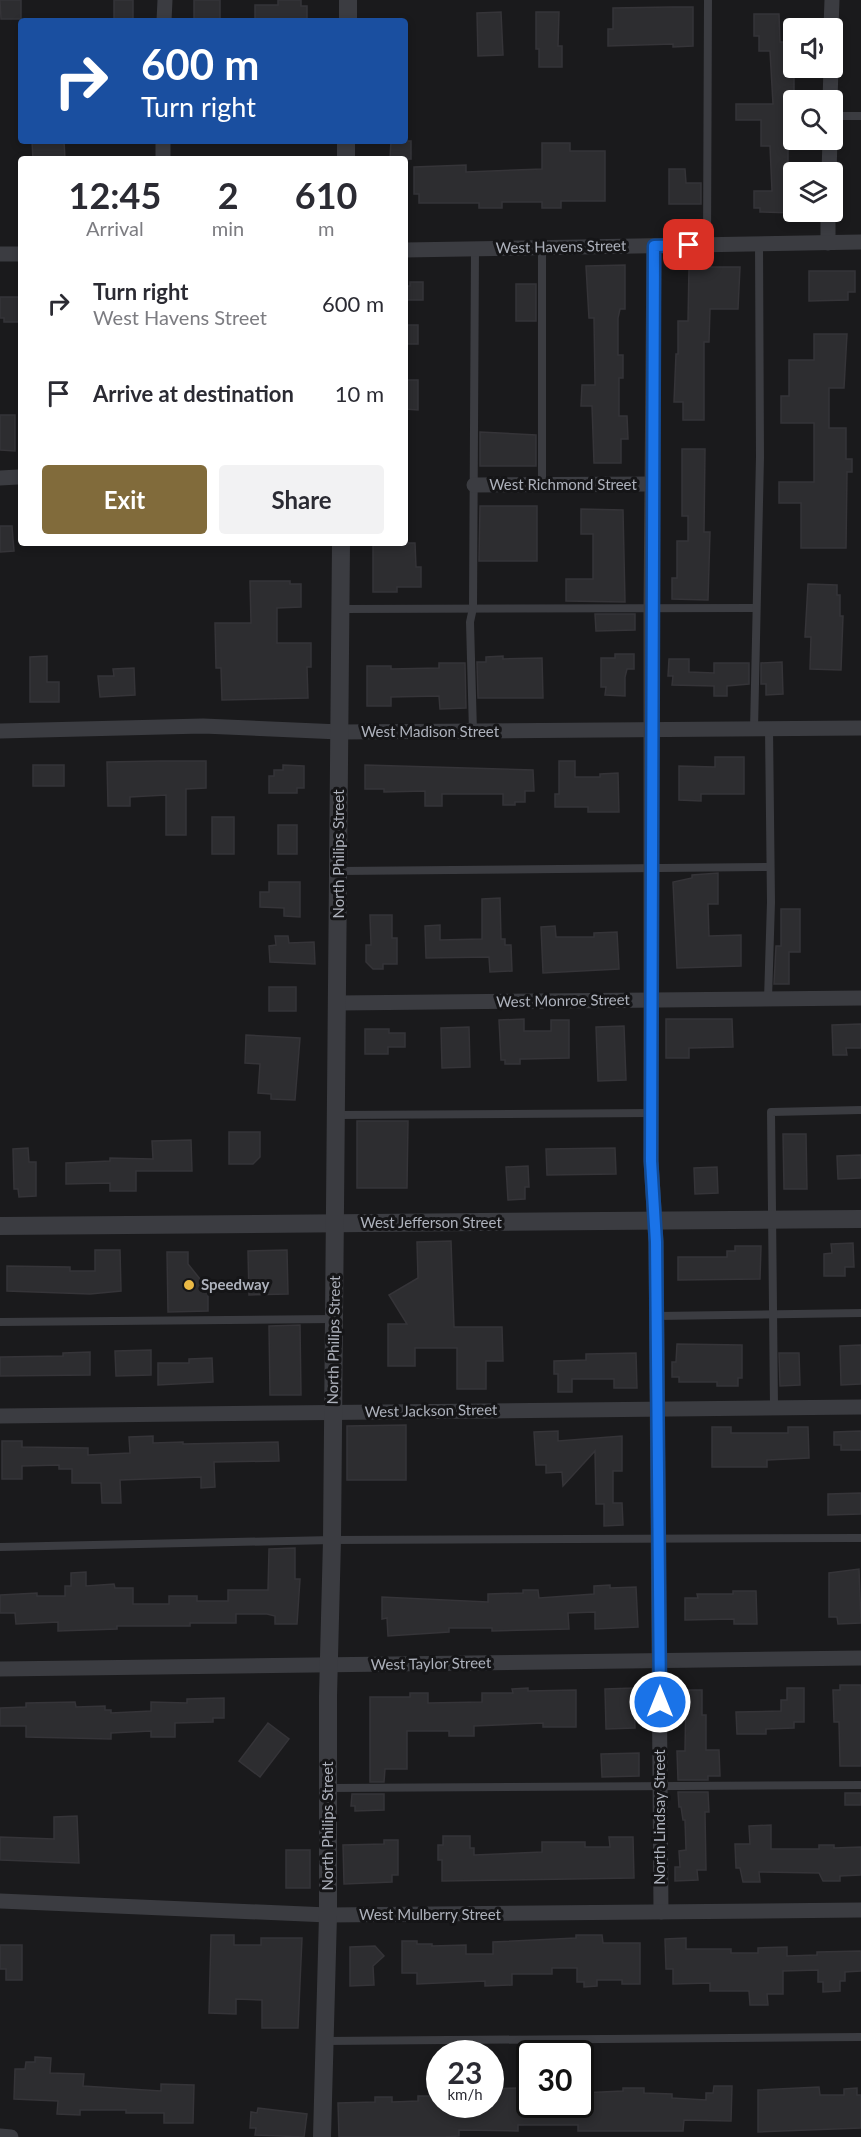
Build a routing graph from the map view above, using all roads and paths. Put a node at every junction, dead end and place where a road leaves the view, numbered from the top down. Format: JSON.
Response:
{"nodes":[{"id":1,"x":165,"y":0,"type":"edge"},
{"id":2,"x":348,"y":0,"type":"edge"},
{"id":3,"x":708,"y":0,"type":"edge"},
{"id":4,"x":832,"y":0,"type":"edge"},
{"id":5,"x":164,"y":18,"type":"edge"},
{"id":6,"x":348,"y":18,"type":"edge"},
{"id":7,"x":831,"y":18,"type":"edge"},
{"id":8,"x":843,"y":116,"type":"edge"},
{"id":9,"x":861,"y":116,"type":"edge"},
{"id":10,"x":828,"y":222,"type":"edge"},
{"id":11,"x":861,"y":242,"type":"edge"},
{"id":12,"x":828,"y":243,"type":"junction"},
{"id":13,"x":759,"y":244,"type":"junction"},
{"id":14,"x":707,"y":245,"type":"junction"},
{"id":15,"x":654,"y":246,"type":"junction"},
{"id":16,"x":475,"y":248,"type":"junction"},
{"id":17,"x":542,"y":248,"type":"junction"},
{"id":18,"x":408,"y":250,"type":"edge"},
{"id":19,"x":0,"y":254,"type":"edge"},
{"id":20,"x":18,"y":254,"type":"edge"},
{"id":21,"x":18,"y":477,"type":"dead end"},
{"id":22,"x":0,"y":478,"type":"edge"},
{"id":23,"x":652,"y":484,"type":"junction"},
{"id":24,"x":474,"y":485,"type":"junction"},
{"id":25,"x":542,"y":485,"type":"junction"},
{"id":26,"x":341,"y":546,"type":"edge"},
{"id":27,"x":473,"y":608,"type":"junction"},
{"id":28,"x":651,"y":608,"type":"junction"},
{"id":29,"x":756,"y":608,"type":"junction"},
{"id":30,"x":340,"y":609,"type":"junction"},
{"id":31,"x":861,"y":728,"type":"edge"},
{"id":32,"x":761,"y":730,"type":"junction"},
{"id":33,"x":0,"y":731,"type":"edge"},
{"id":34,"x":651,"y":731,"type":"junction"},
{"id":35,"x":340,"y":732,"type":"junction"},
{"id":36,"x":473,"y":732,"type":"junction"},
{"id":37,"x":770,"y":867,"type":"junction"},
{"id":38,"x":651,"y":868,"type":"junction"},
{"id":39,"x":339,"y":871,"type":"junction"},
{"id":40,"x":861,"y":998,"type":"edge"},
{"id":41,"x":768,"y":999,"type":"junction"},
{"id":42,"x":653,"y":1000,"type":"junction"},
{"id":43,"x":338,"y":1003,"type":"junction"},
{"id":44,"x":861,"y":1110,"type":"edge"},
{"id":45,"x":652,"y":1113,"type":"junction"},
{"id":46,"x":337,"y":1115,"type":"junction"},
{"id":47,"x":861,"y":1220,"type":"edge"},
{"id":48,"x":773,"y":1221,"type":"junction"},
{"id":49,"x":654,"y":1222,"type":"junction"},
{"id":50,"x":336,"y":1223,"type":"junction"},
{"id":51,"x":0,"y":1227,"type":"edge"},
{"id":52,"x":861,"y":1313,"type":"edge"},
{"id":53,"x":773,"y":1314,"type":"junction"},
{"id":54,"x":657,"y":1316,"type":"junction"},
{"id":55,"x":334,"y":1319,"type":"junction"},
{"id":56,"x":0,"y":1322,"type":"edge"},
{"id":57,"x":774,"y":1407,"type":"junction"},
{"id":58,"x":861,"y":1407,"type":"edge"},
{"id":59,"x":657,"y":1408,"type":"junction"},
{"id":60,"x":333,"y":1414,"type":"junction"},
{"id":61,"x":0,"y":1416,"type":"edge"},
{"id":62,"x":861,"y":1538,"type":"edge"},
{"id":63,"x":332,"y":1540,"type":"junction"},
{"id":64,"x":659,"y":1540,"type":"junction"},
{"id":65,"x":0,"y":1547,"type":"edge"},
{"id":66,"x":861,"y":1658,"type":"edge"},
{"id":67,"x":660,"y":1661,"type":"junction"},
{"id":68,"x":329,"y":1665,"type":"junction"},
{"id":69,"x":0,"y":1669,"type":"edge"},
{"id":70,"x":660,"y":1785,"type":"junction"},
{"id":71,"x":861,"y":1785,"type":"edge"},
{"id":72,"x":329,"y":1788,"type":"junction"},
{"id":73,"x":0,"y":1901,"type":"edge"},
{"id":74,"x":861,"y":1910,"type":"edge"},
{"id":75,"x":660,"y":1912,"type":"junction"},
{"id":76,"x":328,"y":1915,"type":"junction"},
{"id":77,"x":861,"y":2037,"type":"edge"},
{"id":78,"x":325,"y":2041,"type":"junction"},
{"id":79,"x":0,"y":2136,"type":"edge"},
{"id":80,"x":11,"y":2137,"type":"edge"},
{"id":81,"x":322,"y":2137,"type":"edge"}],
"edges":[{"from":1,"to":5,"type":"street"},
{"from":2,"to":6,"type":"street"},
{"from":3,"to":14,"type":"lane"},
{"from":4,"to":7,"type":"street"},
{"from":8,"to":9,"type":"lane"},
{"from":10,"to":12,"type":"street"},
{"from":11,"to":12,"type":"street","name":"West Havens Street"},
{"from":12,"to":13,"type":"street","name":"West Havens Street"},
{"from":13,"to":14,"type":"street","name":"West Havens Street"},
{"from":13,"to":29,"type":"lane"},
{"from":14,"to":15,"type":"street","name":"West Havens Street"},
{"from":15,"to":17,"type":"street","name":"West Havens Street"},
{"from":15,"to":23,"type":"street","name":"North Lindsay Street"},
{"from":16,"to":17,"type":"street","name":"West Havens Street"},
{"from":16,"to":18,"type":"street","name":"West Havens Street"},
{"from":16,"to":24,"type":"lane"},
{"from":17,"to":25,"type":"lane"},
{"from":19,"to":20,"type":"street"},
{"from":21,"to":22,"type":"street"},
{"from":23,"to":25,"type":"street","name":"West Richmond Street"},
{"from":23,"to":28,"type":"street","name":"North Lindsay Street"},
{"from":24,"to":25,"type":"street","name":"West Richmond Street"},
{"from":24,"to":27,"type":"lane"},
{"from":26,"to":30,"type":"street","name":"North Philips Street"},
{"from":27,"to":28,"type":"lane"},
{"from":27,"to":30,"type":"lane"},
{"from":27,"to":36,"type":"lane"},
{"from":28,"to":29,"type":"lane"},
{"from":28,"to":34,"type":"street","name":"North Lindsay Street"},
{"from":29,"to":32,"type":"lane"},
{"from":30,"to":35,"type":"street","name":"North Philips Street"},
{"from":31,"to":32,"type":"street","name":"West Madison Street"},
{"from":32,"to":34,"type":"street","name":"West Madison Street"},
{"from":32,"to":37,"type":"lane"},
{"from":33,"to":35,"type":"street","name":"West Madison Street"},
{"from":34,"to":36,"type":"street","name":"West Madison Street"},
{"from":34,"to":38,"type":"street","name":"North Lindsay Street"},
{"from":35,"to":36,"type":"street","name":"West Madison Street"},
{"from":35,"to":39,"type":"street","name":"North Philips Street"},
{"from":37,"to":38,"type":"lane"},
{"from":37,"to":41,"type":"lane"},
{"from":38,"to":39,"type":"lane"},
{"from":38,"to":42,"type":"street","name":"North Lindsay Street"},
{"from":39,"to":43,"type":"street","name":"North Philips Street"},
{"from":40,"to":41,"type":"street","name":"West Monroe Street"},
{"from":41,"to":42,"type":"street","name":"West Monroe Street"},
{"from":42,"to":43,"type":"street","name":"West Monroe Street"},
{"from":42,"to":45,"type":"street","name":"North Lindsay Street"},
{"from":43,"to":46,"type":"street","name":"North Philips Street"},
{"from":44,"to":48,"type":"lane"},
{"from":45,"to":46,"type":"lane"},
{"from":45,"to":49,"type":"street","name":"North Lindsay Street"},
{"from":46,"to":50,"type":"street","name":"North Philips Street"},
{"from":47,"to":48,"type":"street","name":"West Jefferson Street"},
{"from":48,"to":49,"type":"street","name":"West Jefferson Street"},
{"from":48,"to":53,"type":"lane"},
{"from":49,"to":50,"type":"street","name":"West Jefferson Street"},
{"from":49,"to":54,"type":"street","name":"North Lindsay Street"},
{"from":50,"to":51,"type":"street","name":"West Jefferson Street"},
{"from":50,"to":55,"type":"street","name":"North Philips Street"},
{"from":52,"to":53,"type":"lane"},
{"from":53,"to":54,"type":"lane"},
{"from":53,"to":57,"type":"lane"},
{"from":54,"to":59,"type":"street","name":"North Lindsay Street"},
{"from":55,"to":56,"type":"lane"},
{"from":55,"to":60,"type":"street","name":"North Philips Street"},
{"from":57,"to":58,"type":"street","name":"West Jackson Street"},
{"from":57,"to":59,"type":"street","name":"West Jackson Street"},
{"from":59,"to":60,"type":"street","name":"West Jackson Street"},
{"from":59,"to":64,"type":"street","name":"North Lindsay Street"},
{"from":60,"to":61,"type":"street","name":"West Jackson Street"},
{"from":60,"to":63,"type":"street","name":"North Philips Street"},
{"from":62,"to":64,"type":"lane"},
{"from":63,"to":64,"type":"lane"},
{"from":63,"to":65,"type":"lane"},
{"from":63,"to":68,"type":"street","name":"North Philips Street"},
{"from":64,"to":67,"type":"street","name":"North Lindsay Street"},
{"from":66,"to":67,"type":"street","name":"West Taylor Street"},
{"from":67,"to":68,"type":"street","name":"West Taylor Street"},
{"from":67,"to":70,"type":"street","name":"North Lindsay Street"},
{"from":68,"to":69,"type":"street","name":"West Taylor Street"},
{"from":68,"to":72,"type":"street","name":"North Philips Street"},
{"from":70,"to":71,"type":"lane"},
{"from":70,"to":72,"type":"lane"},
{"from":70,"to":75,"type":"street","name":"North Lindsay Street"},
{"from":72,"to":76,"type":"street","name":"North Philips Street"},
{"from":73,"to":76,"type":"street","name":"West Mulberry Street"},
{"from":74,"to":75,"type":"street","name":"West Mulberry Street"},
{"from":75,"to":76,"type":"street","name":"West Mulberry Street"},
{"from":76,"to":78,"type":"street","name":"North Philips Street"},
{"from":77,"to":78,"type":"lane"},
{"from":78,"to":81,"type":"street","name":"North Philips Street"},
{"from":79,"to":80,"type":"street"}]}
